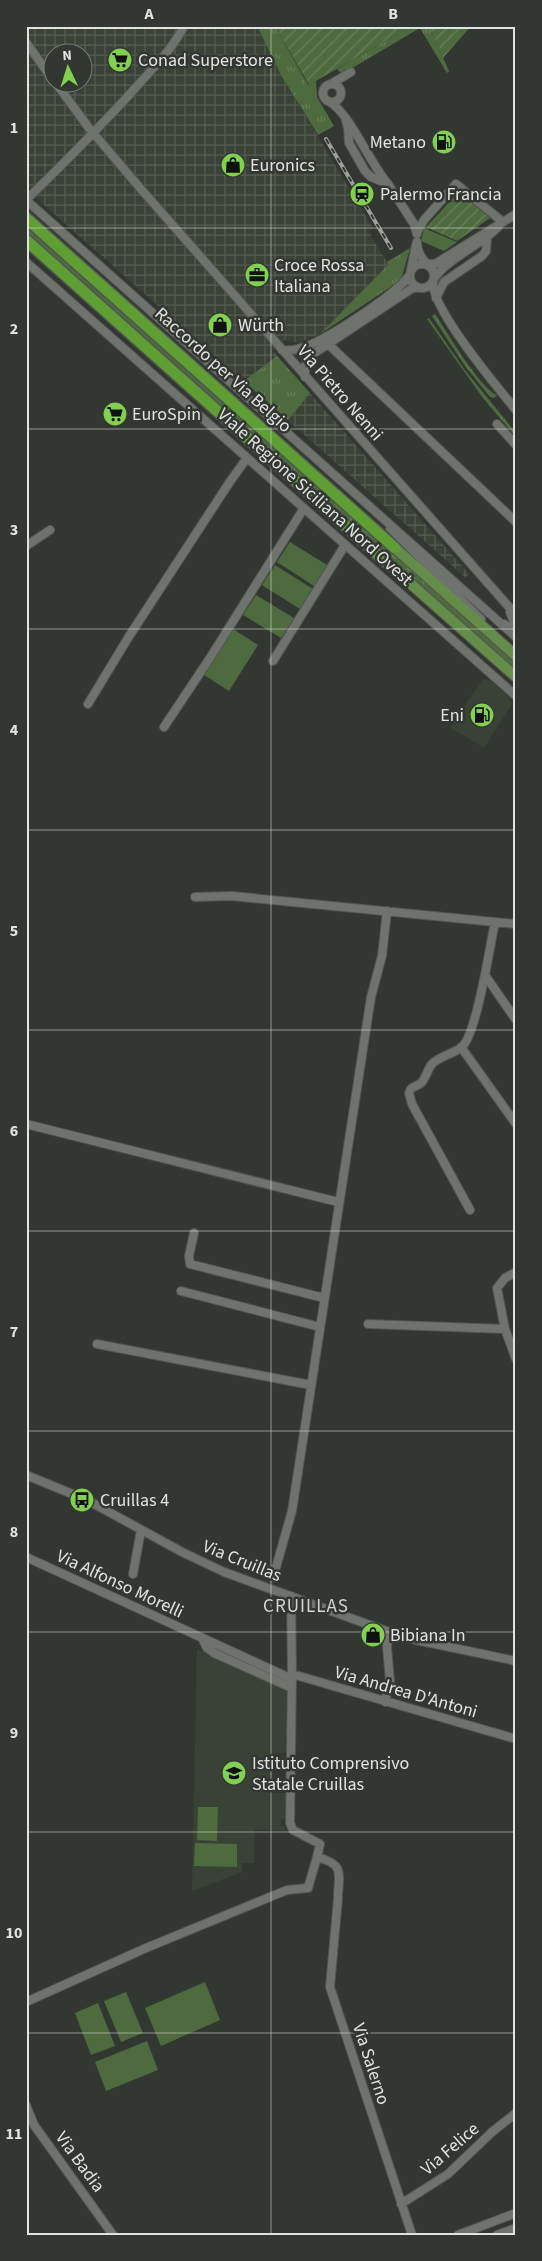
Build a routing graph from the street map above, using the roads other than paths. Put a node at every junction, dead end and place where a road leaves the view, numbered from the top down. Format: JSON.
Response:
{"nodes":[{"id":1,"x":184,"y":26,"type":"edge"},
{"id":2,"x":26,"y":42,"type":"edge"},
{"id":3,"x":42,"y":65,"type":"edge"},
{"id":4,"x":351,"y":72,"type":"dead end"},
{"id":5,"x":334,"y":85,"type":"junction"},
{"id":6,"x":62,"y":92,"type":"edge"},
{"id":7,"x":340,"y":96,"type":"junction"},
{"id":8,"x":328,"y":101,"type":"junction"},
{"id":9,"x":343,"y":114,"type":"junction"},
{"id":10,"x":94,"y":134,"type":"junction"},
{"id":11,"x":26,"y":200,"type":"edge"},
{"id":12,"x":516,"y":214,"type":"edge"},
{"id":13,"x":26,"y":218,"type":"edge"},
{"id":14,"x":502,"y":222,"type":"junction"},
{"id":15,"x":417,"y":232,"type":"junction"},
{"id":16,"x":487,"y":239,"type":"junction"},
{"id":17,"x":26,"y":240,"type":"edge"},
{"id":18,"x":416,"y":242,"type":"junction"},
{"id":19,"x":26,"y":262,"type":"edge"},
{"id":20,"x":427,"y":264,"type":"junction"},
{"id":21,"x":410,"y":273,"type":"junction"},
{"id":22,"x":434,"y":280,"type":"junction"},
{"id":23,"x":418,"y":287,"type":"junction"},
{"id":24,"x":436,"y":298,"type":"junction"},
{"id":25,"x":328,"y":344,"type":"junction"},
{"id":26,"x":304,"y":348,"type":"junction"},
{"id":27,"x":282,"y":350,"type":"junction"},
{"id":28,"x":310,"y":356,"type":"junction"},
{"id":29,"x":293,"y":363,"type":"junction"},
{"id":30,"x":306,"y":377,"type":"junction"},
{"id":31,"x":514,"y":404,"type":"edge"},
{"id":32,"x":498,"y":424,"type":"dead end"},
{"id":33,"x":516,"y":445,"type":"edge"},
{"id":34,"x":247,"y":458,"type":"junction"},
{"id":35,"x":304,"y":508,"type":"junction"},
{"id":36,"x":376,"y":512,"type":"junction"},
{"id":37,"x":516,"y":522,"type":"edge"},
{"id":38,"x":50,"y":530,"type":"dead end"},
{"id":39,"x":26,"y":546,"type":"edge"},
{"id":40,"x":345,"y":546,"type":"junction"},
{"id":41,"x":395,"y":548,"type":"joint"},
{"id":42,"x":385,"y":561,"type":"joint"},
{"id":43,"x":505,"y":604,"type":"junction"},
{"id":44,"x":516,"y":615,"type":"edge"},
{"id":45,"x":496,"y":618,"type":"junction"},
{"id":46,"x":516,"y":637,"type":"edge"},
{"id":47,"x":512,"y":653,"type":"edge"},
{"id":48,"x":273,"y":661,"type":"dead end"},
{"id":49,"x":516,"y":677,"type":"edge"},
{"id":50,"x":516,"y":696,"type":"edge"},
{"id":51,"x":88,"y":704,"type":"dead end"},
{"id":52,"x":164,"y":728,"type":"dead end"},
{"id":53,"x":195,"y":897,"type":"dead end"},
{"id":54,"x":387,"y":911,"type":"junction"},
{"id":55,"x":495,"y":922,"type":"junction"},
{"id":56,"x":516,"y":924,"type":"edge"},
{"id":57,"x":485,"y":975,"type":"junction"},
{"id":58,"x":516,"y":1020,"type":"edge"},
{"id":59,"x":461,"y":1047,"type":"junction"},
{"id":60,"x":26,"y":1124,"type":"edge"},
{"id":61,"x":516,"y":1124,"type":"edge"},
{"id":62,"x":338,"y":1202,"type":"junction"},
{"id":63,"x":470,"y":1210,"type":"dead end"},
{"id":64,"x":194,"y":1233,"type":"dead end"},
{"id":65,"x":516,"y":1272,"type":"edge"},
{"id":66,"x":181,"y":1291,"type":"dead end"},
{"id":67,"x":324,"y":1298,"type":"junction"},
{"id":68,"x":368,"y":1324,"type":"dead end"},
{"id":69,"x":320,"y":1327,"type":"junction"},
{"id":70,"x":505,"y":1329,"type":"junction"},
{"id":71,"x":97,"y":1344,"type":"dead end"},
{"id":72,"x":516,"y":1359,"type":"edge"},
{"id":73,"x":311,"y":1385,"type":"junction"},
{"id":74,"x":26,"y":1475,"type":"edge"},
{"id":75,"x":142,"y":1530,"type":"junction"},
{"id":76,"x":26,"y":1557,"type":"edge"},
{"id":77,"x":133,"y":1574,"type":"dead end"},
{"id":78,"x":273,"y":1578,"type":"dead end"},
{"id":79,"x":292,"y":1596,"type":"junction"},
{"id":80,"x":389,"y":1632,"type":"junction"},
{"id":81,"x":516,"y":1661,"type":"edge"},
{"id":82,"x":292,"y":1680,"type":"junction"},
{"id":83,"x":385,"y":1702,"type":"junction"},
{"id":84,"x":516,"y":1739,"type":"edge"},
{"id":85,"x":317,"y":1857,"type":"junction"},
{"id":86,"x":26,"y":2002,"type":"edge"},
{"id":87,"x":26,"y":2105,"type":"edge"},
{"id":88,"x":516,"y":2113,"type":"edge"},
{"id":89,"x":30,"y":2125,"type":"edge"},
{"id":90,"x":401,"y":2204,"type":"junction"},
{"id":91,"x":516,"y":2213,"type":"edge"},
{"id":92,"x":516,"y":2228,"type":"edge"},
{"id":93,"x":113,"y":2235,"type":"edge"},
{"id":94,"x":412,"y":2235,"type":"edge"},
{"id":95,"x":458,"y":2235,"type":"edge"},
{"id":96,"x":496,"y":2235,"type":"edge"}],
"edges":[{"from":1,"to":10,"type":"street"},
{"from":2,"to":3,"type":"street"},
{"from":4,"to":5,"type":"street"},
{"from":5,"to":7,"type":"street"},
{"from":5,"to":8,"type":"street"},
{"from":6,"to":10,"type":"street","name":"Via Pietro Nenni"},
{"from":7,"to":8,"type":"street"},
{"from":7,"to":9,"type":"street"},
{"from":8,"to":9,"type":"street"},
{"from":9,"to":15,"type":"street"},
{"from":10,"to":11,"type":"street"},
{"from":10,"to":27,"type":"street","name":"Via Pietro Nenni"},
{"from":11,"to":36,"type":"street","name":"Viale Regione Siciliana Nord Ovest"},
{"from":12,"to":14,"type":"street"},
{"from":13,"to":41,"type":"highway","name":"Raccordo per Via Belgio"},
{"from":14,"to":15,"type":"street"},
{"from":14,"to":16,"type":"street"},
{"from":14,"to":20,"type":"street"},
{"from":15,"to":18,"type":"street"},
{"from":16,"to":22,"type":"street"},
{"from":16,"to":24,"type":"street"},
{"from":17,"to":42,"type":"highway","name":"Raccordo per Via Belgio"},
{"from":18,"to":20,"type":"street"},
{"from":18,"to":21,"type":"street"},
{"from":19,"to":34,"type":"street","name":"Viale Regione Siciliana Nord Ovest"},
{"from":20,"to":21,"type":"street"},
{"from":20,"to":22,"type":"street"},
{"from":21,"to":23,"type":"street"},
{"from":21,"to":26,"type":"street"},
{"from":22,"to":23,"type":"street"},
{"from":22,"to":24,"type":"street"},
{"from":23,"to":25,"type":"street"},
{"from":24,"to":31,"type":"street"},
{"from":25,"to":28,"type":"street"},
{"from":25,"to":37,"type":"street"},
{"from":26,"to":27,"type":"street"},
{"from":26,"to":29,"type":"street"},
{"from":27,"to":29,"type":"street","name":"Via Pietro Nenni"},
{"from":28,"to":29,"type":"street"},
{"from":28,"to":30,"type":"street"},
{"from":29,"to":30,"type":"street","name":"Via Pietro Nenni"},
{"from":30,"to":43,"type":"street","name":"Via Pietro Nenni"},
{"from":32,"to":33,"type":"street"},
{"from":34,"to":35,"type":"street","name":"Viale Regione Siciliana Nord Ovest"},
{"from":34,"to":51,"type":"street"},
{"from":35,"to":40,"type":"street","name":"Viale Regione Siciliana Nord Ovest"},
{"from":35,"to":52,"type":"street"},
{"from":36,"to":45,"type":"street","name":"Viale Regione Siciliana Nord Ovest"},
{"from":36,"to":47,"type":"street"},
{"from":38,"to":39,"type":"street"},
{"from":40,"to":48,"type":"street"},
{"from":40,"to":50,"type":"street","name":"Viale Regione Siciliana Nord Ovest"},
{"from":41,"to":47,"type":"main road","name":"Viale Regione Siciliana Nord Ovest"},
{"from":42,"to":49,"type":"main road","name":"Viale Regione Siciliana Nord Ovest"},
{"from":43,"to":44,"type":"street","name":"Via Pietro Nenni"},
{"from":43,"to":45,"type":"street","name":"Via Pietro Nenni"},
{"from":45,"to":46,"type":"street","name":"Viale Regione Siciliana Nord Ovest"},
{"from":53,"to":54,"type":"street"},
{"from":54,"to":55,"type":"street"},
{"from":54,"to":62,"type":"street"},
{"from":55,"to":56,"type":"street"},
{"from":55,"to":57,"type":"street"},
{"from":57,"to":58,"type":"street"},
{"from":57,"to":59,"type":"street"},
{"from":59,"to":61,"type":"street"},
{"from":59,"to":63,"type":"street"},
{"from":60,"to":62,"type":"street"},
{"from":62,"to":67,"type":"street"},
{"from":64,"to":67,"type":"street"},
{"from":65,"to":70,"type":"street"},
{"from":66,"to":69,"type":"street"},
{"from":67,"to":69,"type":"street"},
{"from":68,"to":70,"type":"street"},
{"from":69,"to":73,"type":"street"},
{"from":70,"to":72,"type":"street"},
{"from":71,"to":73,"type":"street"},
{"from":73,"to":78,"type":"street"},
{"from":74,"to":75,"type":"street","name":"Via Cruillas"},
{"from":75,"to":77,"type":"street"},
{"from":75,"to":79,"type":"street","name":"Via Cruillas"},
{"from":76,"to":82,"type":"street","name":"Via Alfonso Morelli"},
{"from":79,"to":80,"type":"street","name":"Via Cruillas"},
{"from":79,"to":82,"type":"street"},
{"from":80,"to":81,"type":"street","name":"Via Cruillas"},
{"from":80,"to":83,"type":"street"},
{"from":82,"to":83,"type":"street","name":"Via Andrea D'Antoni"},
{"from":82,"to":85,"type":"street"},
{"from":83,"to":84,"type":"street","name":"Via Andrea D'Antoni"},
{"from":85,"to":86,"type":"street"},
{"from":85,"to":90,"type":"street","name":"Via Salerno"},
{"from":87,"to":89,"type":"street","name":"Via Badia"},
{"from":88,"to":90,"type":"street","name":"Via Felice"},
{"from":89,"to":93,"type":"street","name":"Via Badia"},
{"from":90,"to":94,"type":"street","name":"Via Salerno"},
{"from":91,"to":95,"type":"street"},
{"from":92,"to":96,"type":"street"}]}
